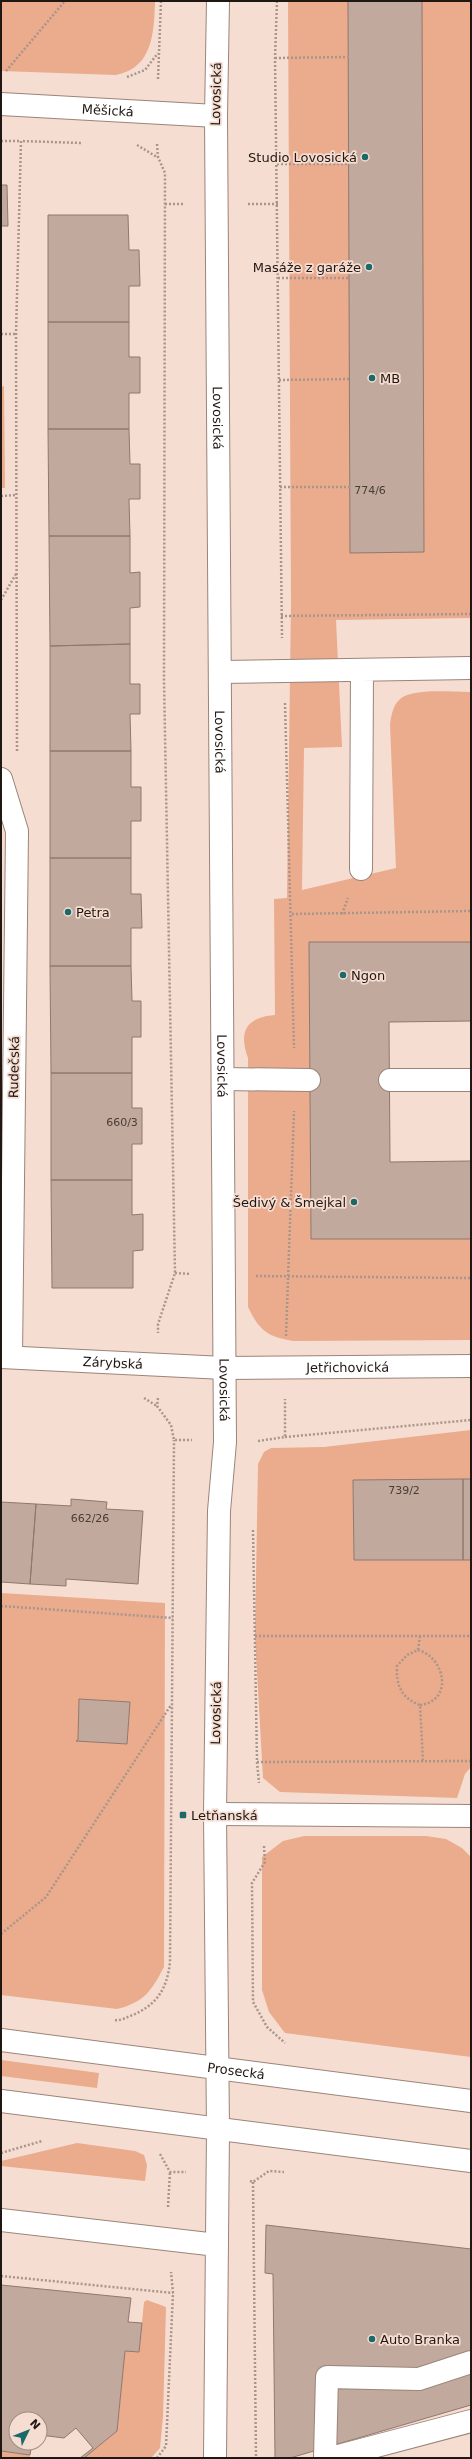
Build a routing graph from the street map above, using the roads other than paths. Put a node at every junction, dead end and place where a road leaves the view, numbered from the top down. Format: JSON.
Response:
{"nodes":[{"id":1,"x":218,"y":1,"type":"edge"},
{"id":2,"x":1,"y":104,"type":"edge"},
{"id":3,"x":216,"y":116,"type":"junction"},
{"id":4,"x":471,"y":668,"type":"edge"},
{"id":5,"x":362,"y":670,"type":"junction"},
{"id":6,"x":220,"y":672,"type":"junction"},
{"id":7,"x":1,"y":779,"type":"edge"},
{"id":8,"x":361,"y":869,"type":"dead end"},
{"id":9,"x":222,"y":1079,"type":"junction"},
{"id":10,"x":310,"y":1080,"type":"dead end"},
{"id":11,"x":390,"y":1080,"type":"dead end"},
{"id":12,"x":471,"y":1080,"type":"edge"},
{"id":13,"x":6,"y":1357,"type":"edge"},
{"id":14,"x":471,"y":1366,"type":"edge"},
{"id":15,"x":224,"y":1368,"type":"junction"},
{"id":16,"x":215,"y":1814,"type":"junction"},
{"id":17,"x":471,"y":1816,"type":"edge"},
{"id":18,"x":1,"y":2040,"type":"edge"},
{"id":19,"x":217,"y":2067,"type":"junction"},
{"id":20,"x":1,"y":2101,"type":"edge"},
{"id":21,"x":471,"y":2101,"type":"edge"},
{"id":22,"x":218,"y":2130,"type":"junction"},
{"id":23,"x":471,"y":2161,"type":"edge"},
{"id":24,"x":1,"y":2220,"type":"edge"},
{"id":25,"x":217,"y":2245,"type":"junction"},
{"id":26,"x":471,"y":2362,"type":"edge"},
{"id":27,"x":471,"y":2421,"type":"edge"},
{"id":28,"x":215,"y":2458,"type":"edge"},
{"id":29,"x":325,"y":2458,"type":"edge"},
{"id":30,"x":331,"y":2458,"type":"edge"}],
"edges":[{"from":1,"to":3,"type":"street","name":"Lovosická"},
{"from":2,"to":3,"type":"street","name":"Měšická"},
{"from":3,"to":6,"type":"street","name":"Lovosická"},
{"from":4,"to":5,"type":"street"},
{"from":5,"to":6,"type":"street"},
{"from":5,"to":8,"type":"street"},
{"from":6,"to":9,"type":"street","name":"Lovosická"},
{"from":7,"to":13,"type":"street","name":"Rudečská"},
{"from":9,"to":10,"type":"street"},
{"from":9,"to":15,"type":"street","name":"Lovosická"},
{"from":11,"to":12,"type":"street"},
{"from":13,"to":15,"type":"street","name":"Zárybská"},
{"from":14,"to":15,"type":"street","name":"Jetřichovická"},
{"from":15,"to":16,"type":"street","name":"Lovosická"},
{"from":16,"to":17,"type":"street"},
{"from":16,"to":19,"type":"street","name":"Lovosická"},
{"from":18,"to":19,"type":"street","name":"Prosecká"},
{"from":19,"to":21,"type":"street","name":"Prosecká"},
{"from":19,"to":22,"type":"street","name":"Lovosická"},
{"from":20,"to":22,"type":"street"},
{"from":22,"to":23,"type":"street"},
{"from":22,"to":25,"type":"street","name":"Lovosická"},
{"from":24,"to":25,"type":"street"},
{"from":25,"to":28,"type":"street","name":"Lovosická"},
{"from":26,"to":29,"type":"street"},
{"from":27,"to":30,"type":"street"}]}
